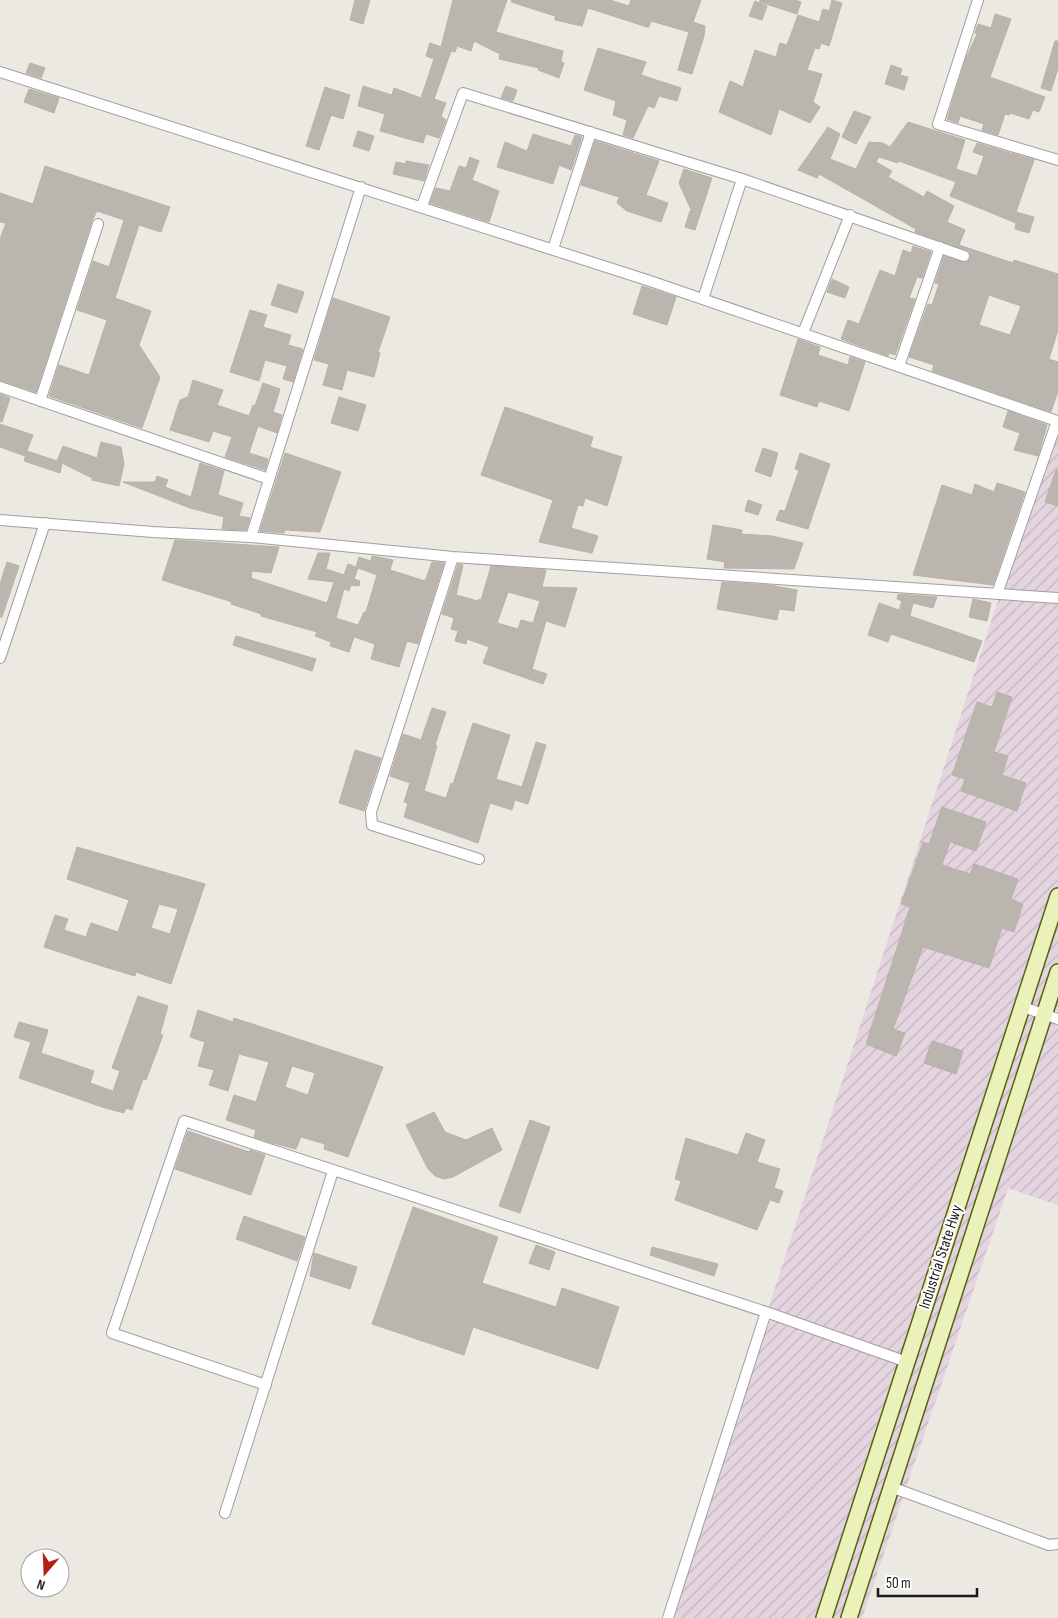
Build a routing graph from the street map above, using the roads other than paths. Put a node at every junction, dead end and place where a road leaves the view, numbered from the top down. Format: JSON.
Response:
{"nodes":[{"id":1,"x":978,"y":0,"type":"edge"},
{"id":2,"x":0,"y":72,"type":"edge"},
{"id":3,"x":591,"y":132,"type":"junction"},
{"id":4,"x":1058,"y":160,"type":"edge"},
{"id":5,"x":742,"y":179,"type":"junction"},
{"id":6,"x":362,"y":187,"type":"junction"},
{"id":7,"x":422,"y":206,"type":"junction"},
{"id":8,"x":850,"y":215,"type":"junction"},
{"id":9,"x":98,"y":224,"type":"dead end"},
{"id":10,"x":940,"y":247,"type":"junction"},
{"id":11,"x":553,"y":249,"type":"junction"},
{"id":12,"x":964,"y":256,"type":"dead end"},
{"id":13,"x":703,"y":299,"type":"junction"},
{"id":14,"x":803,"y":333,"type":"junction"},
{"id":15,"x":899,"y":366,"type":"junction"},
{"id":16,"x":0,"y":387,"type":"edge"},
{"id":17,"x":40,"y":401,"type":"junction"},
{"id":18,"x":1058,"y":420,"type":"edge"},
{"id":19,"x":269,"y":479,"type":"junction"},
{"id":20,"x":0,"y":520,"type":"edge"},
{"id":21,"x":45,"y":523,"type":"junction"},
{"id":22,"x":251,"y":537,"type":"junction"},
{"id":23,"x":453,"y":557,"type":"junction"},
{"id":24,"x":997,"y":594,"type":"junction"},
{"id":25,"x":1058,"y":598,"type":"edge"},
{"id":26,"x":0,"y":658,"type":"edge"},
{"id":27,"x":478,"y":859,"type":"dead end"},
{"id":28,"x":1058,"y":896,"type":"edge"},
{"id":29,"x":1058,"y":972,"type":"edge"},
{"id":30,"x":1023,"y":1007,"type":"junction"},
{"id":31,"x":1051,"y":1017,"type":"edge"},
{"id":32,"x":333,"y":1171,"type":"junction"},
{"id":33,"x":766,"y":1312,"type":"junction"},
{"id":34,"x":907,"y":1362,"type":"junction"},
{"id":35,"x":266,"y":1385,"type":"junction"},
{"id":36,"x":891,"y":1487,"type":"junction"},
{"id":37,"x":225,"y":1514,"type":"dead end"},
{"id":38,"x":1058,"y":1544,"type":"edge"},
{"id":39,"x":668,"y":1618,"type":"edge"},
{"id":40,"x":824,"y":1618,"type":"edge"},
{"id":41,"x":849,"y":1618,"type":"edge"}],
"edges":[{"from":1,"to":4,"type":"street"},
{"from":2,"to":6,"type":"street"},
{"from":3,"to":5,"type":"street"},
{"from":3,"to":7,"type":"street"},
{"from":3,"to":11,"type":"street"},
{"from":5,"to":8,"type":"street"},
{"from":5,"to":13,"type":"street"},
{"from":6,"to":7,"type":"street"},
{"from":6,"to":19,"type":"street"},
{"from":7,"to":11,"type":"street"},
{"from":8,"to":10,"type":"street"},
{"from":8,"to":14,"type":"street"},
{"from":9,"to":17,"type":"street"},
{"from":10,"to":12,"type":"street"},
{"from":10,"to":15,"type":"street"},
{"from":11,"to":13,"type":"street"},
{"from":13,"to":14,"type":"street"},
{"from":14,"to":15,"type":"street"},
{"from":15,"to":18,"type":"street"},
{"from":16,"to":17,"type":"street"},
{"from":17,"to":19,"type":"street"},
{"from":18,"to":24,"type":"street"},
{"from":19,"to":22,"type":"street"},
{"from":20,"to":21,"type":"street"},
{"from":21,"to":22,"type":"street"},
{"from":21,"to":26,"type":"street"},
{"from":22,"to":23,"type":"street"},
{"from":23,"to":24,"type":"street"},
{"from":23,"to":27,"type":"street"},
{"from":24,"to":25,"type":"street"},
{"from":28,"to":30,"type":"main road","name":"Industrial State Hwy"},
{"from":29,"to":31,"type":"main road","name":"Industrial State Hwy"},
{"from":30,"to":31,"type":"street"},
{"from":30,"to":34,"type":"main road","name":"Industrial State Hwy"},
{"from":31,"to":36,"type":"main road","name":"Industrial State Hwy"},
{"from":32,"to":33,"type":"street"},
{"from":32,"to":35,"type":"street"},
{"from":32,"to":35,"type":"street"},
{"from":33,"to":34,"type":"street"},
{"from":33,"to":39,"type":"street"},
{"from":34,"to":40,"type":"main road","name":"Industrial State Hwy"},
{"from":35,"to":37,"type":"street"},
{"from":36,"to":38,"type":"street"},
{"from":36,"to":41,"type":"main road","name":"Industrial State Hwy"}]}
